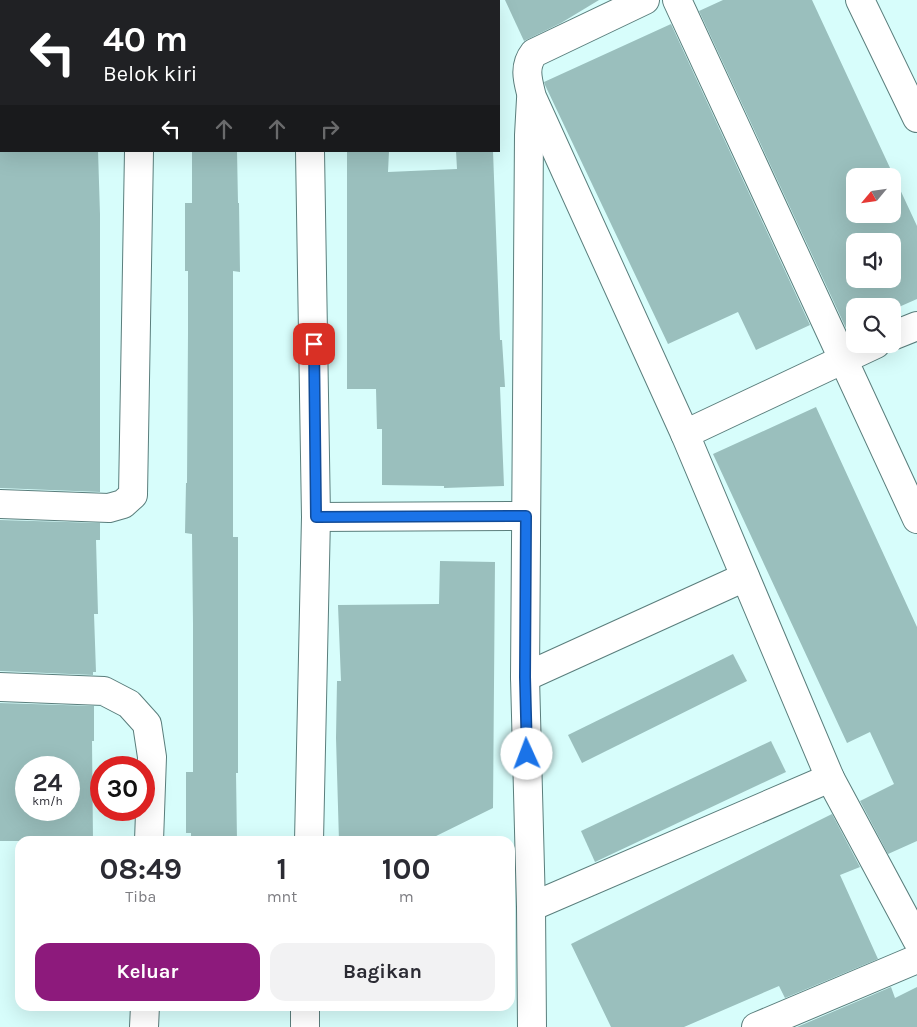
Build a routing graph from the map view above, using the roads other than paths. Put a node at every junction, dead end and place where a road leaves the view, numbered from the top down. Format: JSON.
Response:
{"nodes":[{"id":1,"x":645,"y":0,"type":"edge"},
{"id":2,"x":677,"y":0,"type":"edge"},
{"id":3,"x":865,"y":2,"type":"edge"},
{"id":4,"x":532,"y":97,"type":"junction"},
{"id":5,"x":917,"y":118,"type":"edge"},
{"id":6,"x":139,"y":152,"type":"edge"},
{"id":7,"x":310,"y":152,"type":"edge"},
{"id":8,"x":917,"y":326,"type":"edge"},
{"id":9,"x":901,"y":332,"type":"edge"},
{"id":10,"x":856,"y":353,"type":"edge"},
{"id":11,"x":842,"y":359,"type":"junction"},
{"id":12,"x":685,"y":434,"type":"junction"},
{"id":13,"x":0,"y":504,"type":"edge"},
{"id":14,"x":526,"y":516,"type":"junction"},
{"id":15,"x":316,"y":517,"type":"junction"},
{"id":16,"x":917,"y":518,"type":"edge"},
{"id":17,"x":745,"y":577,"type":"junction"},
{"id":18,"x":525,"y":677,"type":"junction"},
{"id":19,"x":0,"y":687,"type":"edge"},
{"id":20,"x":830,"y":778,"type":"junction"},
{"id":21,"x":149,"y":836,"type":"edge"},
{"id":22,"x":309,"y":836,"type":"edge"},
{"id":23,"x":531,"y":907,"type":"junction"},
{"id":24,"x":917,"y":940,"type":"edge"},
{"id":25,"x":917,"y":959,"type":"edge"},
{"id":26,"x":145,"y":1011,"type":"edge"},
{"id":27,"x":305,"y":1011,"type":"edge"},
{"id":28,"x":144,"y":1027,"type":"edge"},
{"id":29,"x":305,"y":1027,"type":"edge"},
{"id":30,"x":532,"y":1027,"type":"edge"},
{"id":31,"x":756,"y":1027,"type":"edge"}],
"edges":[{"from":1,"to":4,"type":"street"},
{"from":2,"to":11,"type":"street"},
{"from":3,"to":5,"type":"street"},
{"from":4,"to":12,"type":"street"},
{"from":4,"to":14,"type":"street"},
{"from":6,"to":13,"type":"street"},
{"from":7,"to":15,"type":"street"},
{"from":8,"to":9,"type":"street"},
{"from":10,"to":11,"type":"street"},
{"from":11,"to":12,"type":"street"},
{"from":11,"to":16,"type":"street"},
{"from":12,"to":17,"type":"street"},
{"from":14,"to":15,"type":"street"},
{"from":14,"to":18,"type":"street"},
{"from":15,"to":22,"type":"street"},
{"from":17,"to":18,"type":"street"},
{"from":17,"to":20,"type":"street"},
{"from":18,"to":23,"type":"street"},
{"from":19,"to":21,"type":"street"},
{"from":20,"to":23,"type":"street"},
{"from":20,"to":24,"type":"street"},
{"from":23,"to":30,"type":"street"},
{"from":25,"to":31,"type":"street"},
{"from":26,"to":28,"type":"street"},
{"from":27,"to":29,"type":"street"}]}
